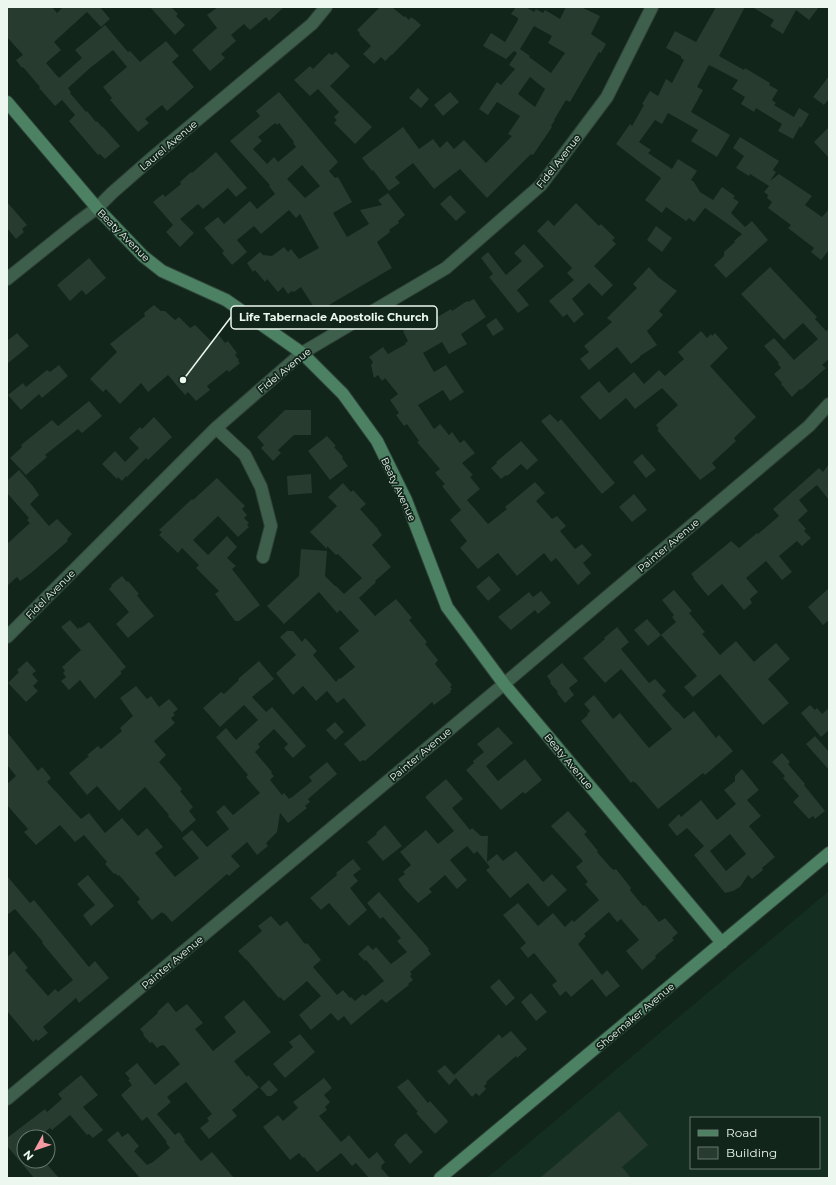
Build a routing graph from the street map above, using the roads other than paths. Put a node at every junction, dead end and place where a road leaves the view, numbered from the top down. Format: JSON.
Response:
{"nodes":[{"id":1,"x":326,"y":7,"type":"edge"},
{"id":2,"x":652,"y":7,"type":"edge"},
{"id":3,"x":7,"y":102,"type":"edge"},
{"id":4,"x":97,"y":208,"type":"junction"},
{"id":5,"x":7,"y":279,"type":"edge"},
{"id":6,"x":302,"y":353,"type":"junction"},
{"id":7,"x":829,"y":404,"type":"edge"},
{"id":8,"x":216,"y":428,"type":"junction"},
{"id":9,"x":263,"y":557,"type":"dead end"},
{"id":10,"x":7,"y":637,"type":"edge"},
{"id":11,"x":504,"y":684,"type":"junction"},
{"id":12,"x":829,"y":853,"type":"edge"},
{"id":13,"x":722,"y":943,"type":"junction"},
{"id":14,"x":7,"y":1099,"type":"edge"},
{"id":15,"x":440,"y":1178,"type":"edge"}],
"edges":[{"from":1,"to":4,"type":"street","name":"Laurel Avenue"},
{"from":2,"to":6,"type":"street","name":"Fidel Avenue"},
{"from":3,"to":4,"type":"street","name":"Beaty Avenue"},
{"from":4,"to":5,"type":"street","name":"Laurel Avenue"},
{"from":4,"to":6,"type":"street","name":"Beaty Avenue"},
{"from":6,"to":8,"type":"street","name":"Fidel Avenue"},
{"from":6,"to":11,"type":"street","name":"Beaty Avenue"},
{"from":7,"to":11,"type":"street","name":"Painter Avenue"},
{"from":8,"to":9,"type":"street"},
{"from":8,"to":10,"type":"street","name":"Fidel Avenue"},
{"from":11,"to":13,"type":"street","name":"Beaty Avenue"},
{"from":11,"to":14,"type":"street","name":"Painter Avenue"},
{"from":12,"to":13,"type":"street","name":"Shoemaker Avenue"},
{"from":13,"to":15,"type":"street","name":"Shoemaker Avenue"}]}
